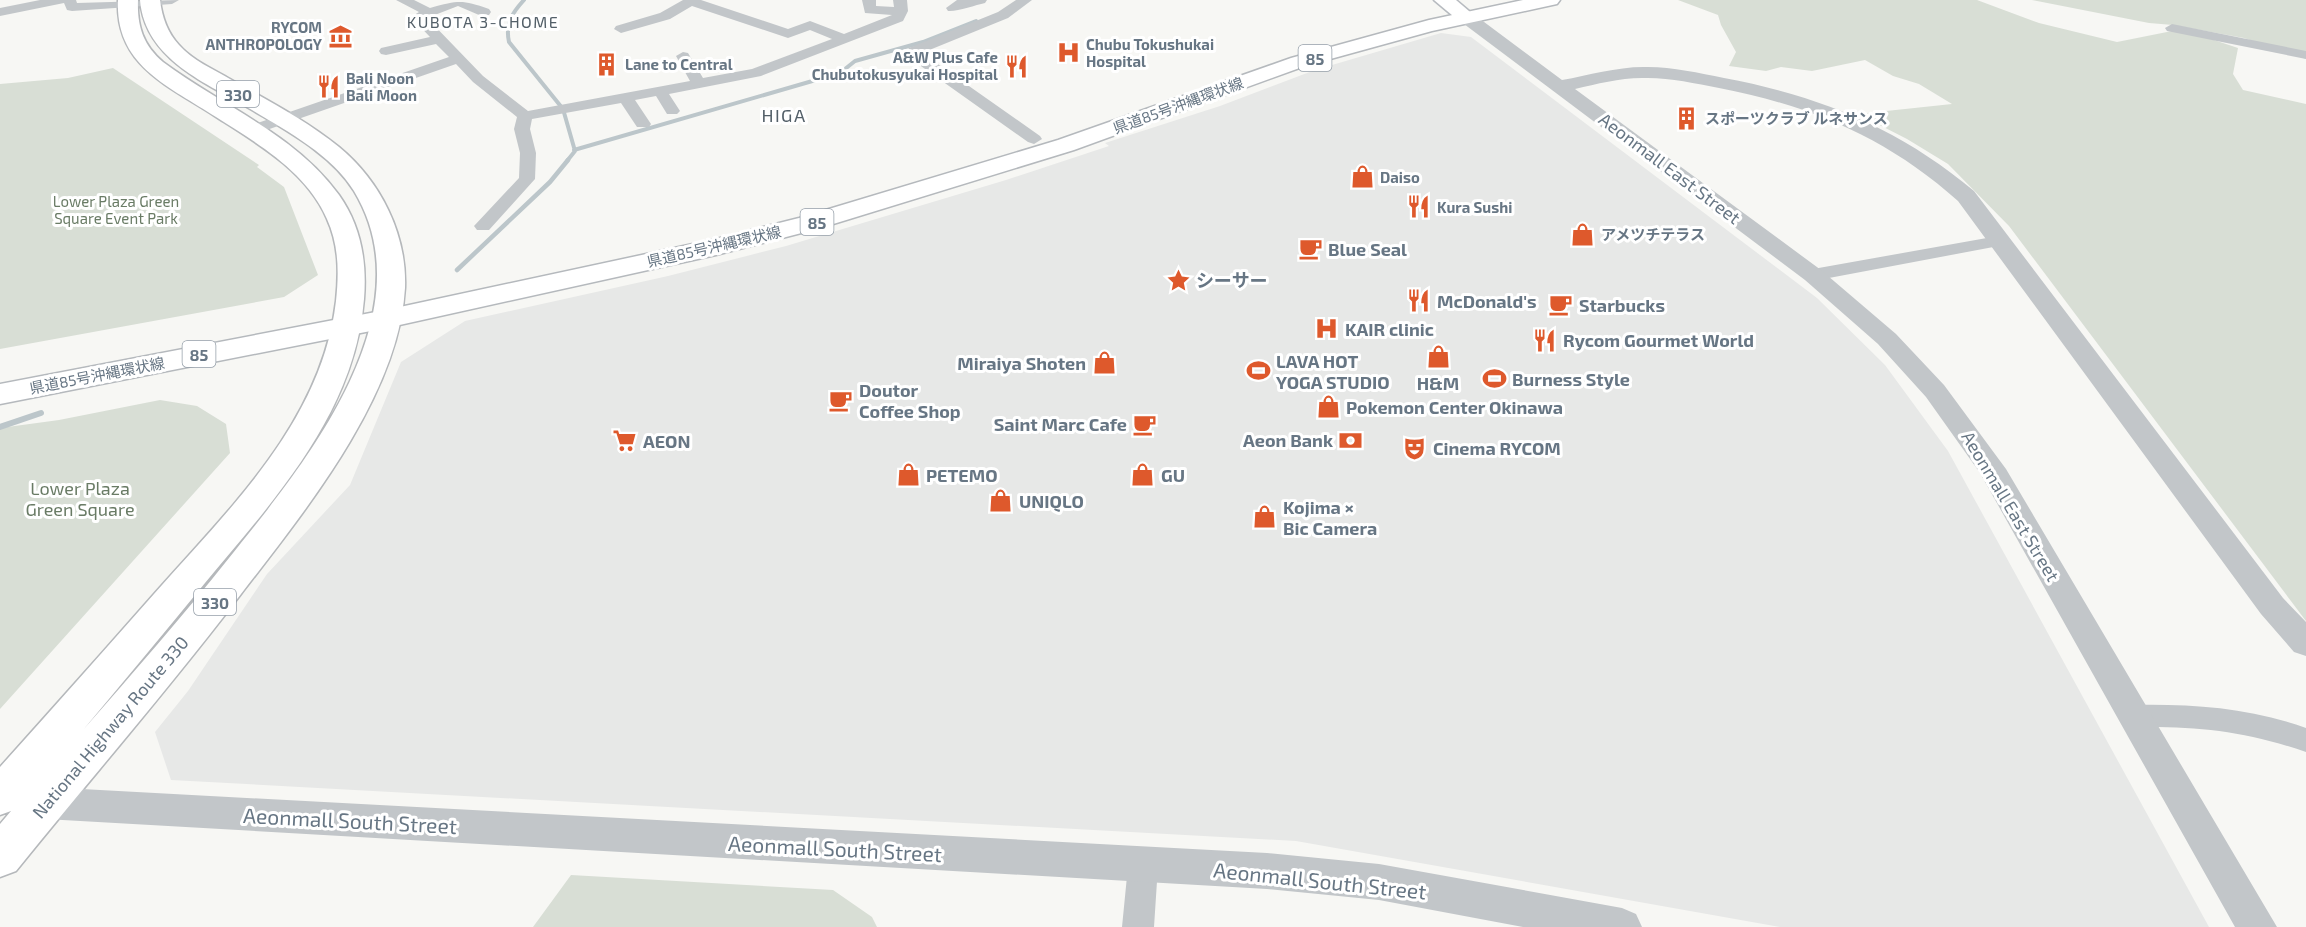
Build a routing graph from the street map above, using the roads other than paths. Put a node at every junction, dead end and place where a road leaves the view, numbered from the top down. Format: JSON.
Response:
{"nodes":[{"id":1,"x":60,"y":0,"type":"edge"},
{"id":2,"x":69,"y":0,"type":"edge"},
{"id":3,"x":172,"y":0,"type":"edge"},
{"id":4,"x":403,"y":0,"type":"edge"},
{"id":5,"x":691,"y":0,"type":"edge"},
{"id":6,"x":869,"y":0,"type":"edge"},
{"id":7,"x":980,"y":0,"type":"edge"},
{"id":8,"x":1024,"y":0,"type":"edge"},
{"id":9,"x":1550,"y":0,"type":"edge"},
{"id":10,"x":139,"y":1,"type":"edge"},
{"id":11,"x":460,"y":1,"type":"edge"},
{"id":12,"x":1505,"y":3,"type":"edge"},
{"id":13,"x":900,"y":5,"type":"edge"},
{"id":14,"x":953,"y":8,"type":"dead end"},
{"id":15,"x":639,"y":9,"type":"dead end"},
{"id":16,"x":1456,"y":9,"type":"edge"},
{"id":17,"x":0,"y":12,"type":"edge"},
{"id":18,"x":484,"y":12,"type":"dead end"},
{"id":19,"x":431,"y":13,"type":"junction"},
{"id":20,"x":667,"y":15,"type":"junction"},
{"id":21,"x":2172,"y":28,"type":"dead end"},
{"id":22,"x":621,"y":29,"type":"dead end"},
{"id":23,"x":440,"y":39,"type":"junction"},
{"id":24,"x":845,"y":39,"type":"junction"},
{"id":25,"x":386,"y":51,"type":"dead end"},
{"id":26,"x":2306,"y":55,"type":"edge"},
{"id":27,"x":683,"y":56,"type":"dead end"},
{"id":28,"x":458,"y":58,"type":"junction"},
{"id":29,"x":699,"y":84,"type":"junction"},
{"id":30,"x":1559,"y":86,"type":"junction"},
{"id":31,"x":660,"y":91,"type":"junction"},
{"id":32,"x":625,"y":97,"type":"junction"},
{"id":33,"x":672,"y":111,"type":"dead end"},
{"id":34,"x":525,"y":116,"type":"junction"},
{"id":35,"x":280,"y":120,"type":"junction"},
{"id":36,"x":643,"y":124,"type":"dead end"},
{"id":37,"x":252,"y":129,"type":"junction"},
{"id":38,"x":1034,"y":139,"type":"junction"},
{"id":39,"x":483,"y":226,"type":"dead end"},
{"id":40,"x":1998,"y":241,"type":"junction"},
{"id":41,"x":1813,"y":274,"type":"junction"},
{"id":42,"x":368,"y":313,"type":"junction"},
{"id":43,"x":0,"y":373,"type":"edge"},
{"id":44,"x":0,"y":394,"type":"edge"},
{"id":45,"x":2306,"y":643,"type":"edge"},
{"id":46,"x":2134,"y":716,"type":"junction"},
{"id":47,"x":2306,"y":740,"type":"edge"},
{"id":48,"x":0,"y":798,"type":"edge"},
{"id":49,"x":45,"y":803,"type":"junction"},
{"id":50,"x":0,"y":857,"type":"edge"},
{"id":51,"x":1143,"y":866,"type":"junction"},
{"id":52,"x":1138,"y":927,"type":"edge"},
{"id":53,"x":1622,"y":927,"type":"edge"},
{"id":54,"x":2257,"y":927,"type":"edge"}],
"edges":[{"from":1,"to":17,"type":"street"},
{"from":2,"to":10,"type":"street"},
{"from":3,"to":10,"type":"street"},
{"from":4,"to":19,"type":"street"},
{"from":5,"to":20,"type":"street"},
{"from":5,"to":24,"type":"street"},
{"from":6,"to":13,"type":"street"},
{"from":7,"to":14,"type":"street"},
{"from":8,"to":38,"type":"street"},
{"from":9,"to":12,"type":"main road","name":"県道85号沖縄環状線","number":"85"},
{"from":10,"to":35,"type":"main road","name":"National Highway Route 330","number":"330"},
{"from":10,"to":37,"type":"main road","name":"National Highway Route 330","number":"330"},
{"from":11,"to":18,"type":"street"},
{"from":11,"to":19,"type":"street"},
{"from":12,"to":16,"type":"main road","name":"県道85号沖縄環状線","number":"85"},
{"from":13,"to":24,"type":"street"},
{"from":15,"to":20,"type":"street"},
{"from":16,"to":30,"type":"street","name":"Aeonmall East Street"},
{"from":16,"to":38,"type":"main road","name":"県道85号沖縄環状線","number":"85"},
{"from":16,"to":42,"type":"main road","name":"県道85号沖縄環状線","number":"85"},
{"from":19,"to":23,"type":"street"},
{"from":20,"to":22,"type":"street"},
{"from":21,"to":26,"type":"street"},
{"from":23,"to":25,"type":"street"},
{"from":23,"to":28,"type":"street"},
{"from":24,"to":29,"type":"street"},
{"from":27,"to":29,"type":"street"},
{"from":28,"to":34,"type":"street"},
{"from":28,"to":35,"type":"street"},
{"from":29,"to":31,"type":"street"},
{"from":30,"to":40,"type":"street"},
{"from":30,"to":41,"type":"street","name":"Aeonmall East Street"},
{"from":31,"to":32,"type":"street"},
{"from":31,"to":33,"type":"street"},
{"from":32,"to":34,"type":"street"},
{"from":32,"to":36,"type":"street"},
{"from":34,"to":39,"type":"street"},
{"from":35,"to":37,"type":"street"},
{"from":35,"to":42,"type":"main road","name":"National Highway Route 330","number":"330"},
{"from":37,"to":42,"type":"main road","name":"National Highway Route 330","number":"330"},
{"from":38,"to":42,"type":"main road","name":"県道85号沖縄環状線","number":"85"},
{"from":40,"to":41,"type":"street"},
{"from":40,"to":45,"type":"street"},
{"from":41,"to":46,"type":"street","name":"Aeonmall East Street"},
{"from":42,"to":43,"type":"main road","name":"県道85号沖縄環状線","number":"85"},
{"from":42,"to":44,"type":"main road","name":"県道85号沖縄環状線","number":"85"},
{"from":42,"to":48,"type":"main road","name":"National Highway Route 330","number":"330"},
{"from":42,"to":49,"type":"main road","name":"National Highway Route 330","number":"330"},
{"from":46,"to":47,"type":"street"},
{"from":46,"to":54,"type":"street","name":"Aeonmall East Street"},
{"from":49,"to":50,"type":"main road","name":"National Highway Route 330","number":"330"},
{"from":49,"to":51,"type":"street","name":"Aeonmall South Street"},
{"from":51,"to":52,"type":"street"},
{"from":51,"to":53,"type":"street","name":"Aeonmall South Street"}]}
